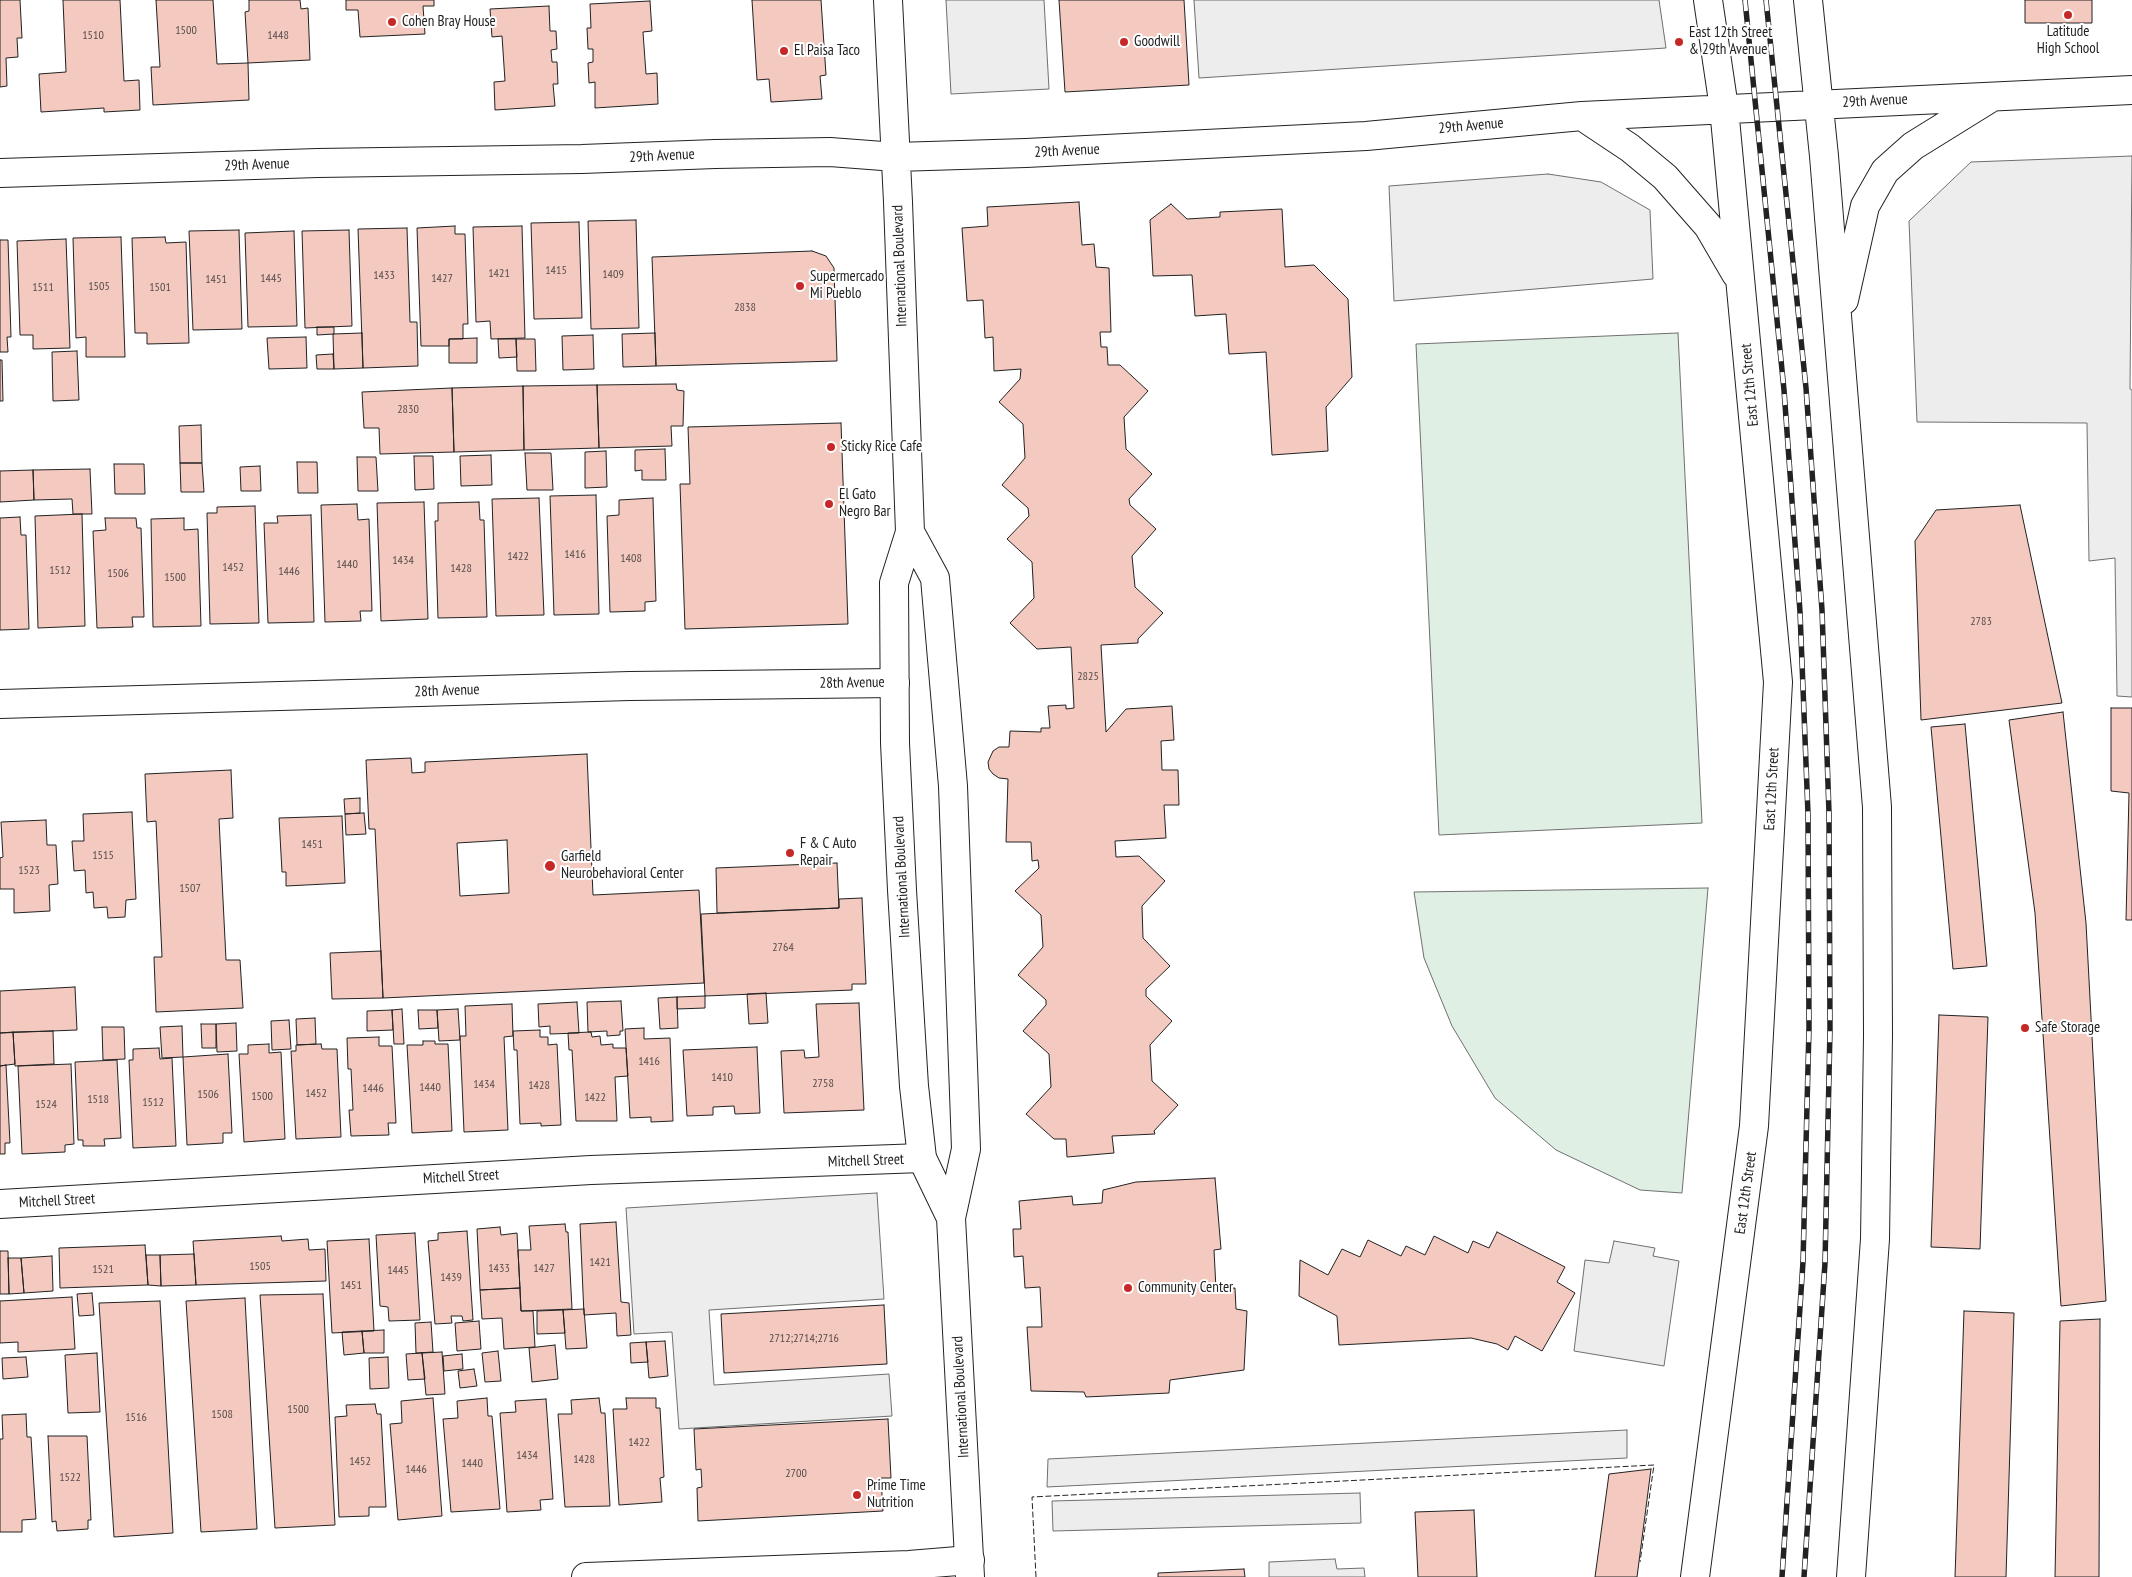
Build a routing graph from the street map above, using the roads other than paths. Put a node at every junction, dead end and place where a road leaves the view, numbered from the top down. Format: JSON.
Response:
{"nodes":[{"id":1,"x":888,"y":0,"type":"edge"},
{"id":2,"x":1708,"y":0,"type":"edge"},
{"id":3,"x":1808,"y":0,"type":"edge"},
{"id":4,"x":2132,"y":90,"type":"edge"},
{"id":5,"x":1994,"y":96,"type":"junction"},
{"id":6,"x":1820,"y":104,"type":"junction"},
{"id":7,"x":1724,"y":108,"type":"junction"},
{"id":8,"x":1582,"y":116,"type":"junction"},
{"id":9,"x":896,"y":156,"type":"junction"},
{"id":10,"x":0,"y":173,"type":"edge"},
{"id":11,"x":1740,"y":280,"type":"junction"},
{"id":12,"x":1838,"y":326,"type":"junction"},
{"id":13,"x":910,"y":532,"type":"junction"},
{"id":14,"x":895,"y":683,"type":"junction"},
{"id":15,"x":0,"y":704,"type":"edge"},
{"id":16,"x":922,"y":1158,"type":"junction"},
{"id":17,"x":0,"y":1204,"type":"edge"},
{"id":18,"x":950,"y":1218,"type":"junction"},
{"id":19,"x":970,"y":1568,"type":"edge"},
{"id":20,"x":586,"y":1577,"type":"edge"},
{"id":21,"x":1695,"y":1577,"type":"edge"},
{"id":22,"x":1851,"y":1577,"type":"edge"}],
"edges":[{"from":1,"to":9,"type":"main road","name":"International Boulevard"},
{"from":2,"to":7,"type":"main road","name":"East 12th Street"},
{"from":3,"to":6,"type":"main road"},
{"from":4,"to":5,"type":"main road","name":"29th Avenue"},
{"from":5,"to":6,"type":"main road","name":"29th Avenue"},
{"from":5,"to":12,"type":"main road"},
{"from":6,"to":7,"type":"main road","name":"29th Avenue"},
{"from":6,"to":12,"type":"main road"},
{"from":7,"to":8,"type":"main road","name":"29th Avenue"},
{"from":7,"to":11,"type":"main road","name":"East 12th Street"},
{"from":8,"to":9,"type":"main road","name":"29th Avenue"},
{"from":8,"to":11,"type":"main road"},
{"from":9,"to":10,"type":"main road","name":"29th Avenue"},
{"from":9,"to":13,"type":"main road","name":"International Boulevard"},
{"from":11,"to":21,"type":"main road","name":"East 12th Street"},
{"from":12,"to":22,"type":"main road"},
{"from":13,"to":14,"type":"main road","name":"International Boulevard"},
{"from":13,"to":18,"type":"main road","name":"International Boulevard"},
{"from":14,"to":15,"type":"main road","name":"28th Avenue"},
{"from":14,"to":16,"type":"main road","name":"International Boulevard"},
{"from":16,"to":17,"type":"main road","name":"Mitchell Street"},
{"from":16,"to":18,"type":"main road","name":"International Boulevard"},
{"from":18,"to":19,"type":"main road","name":"International Boulevard"},
{"from":19,"to":20,"type":"main road"}]}
